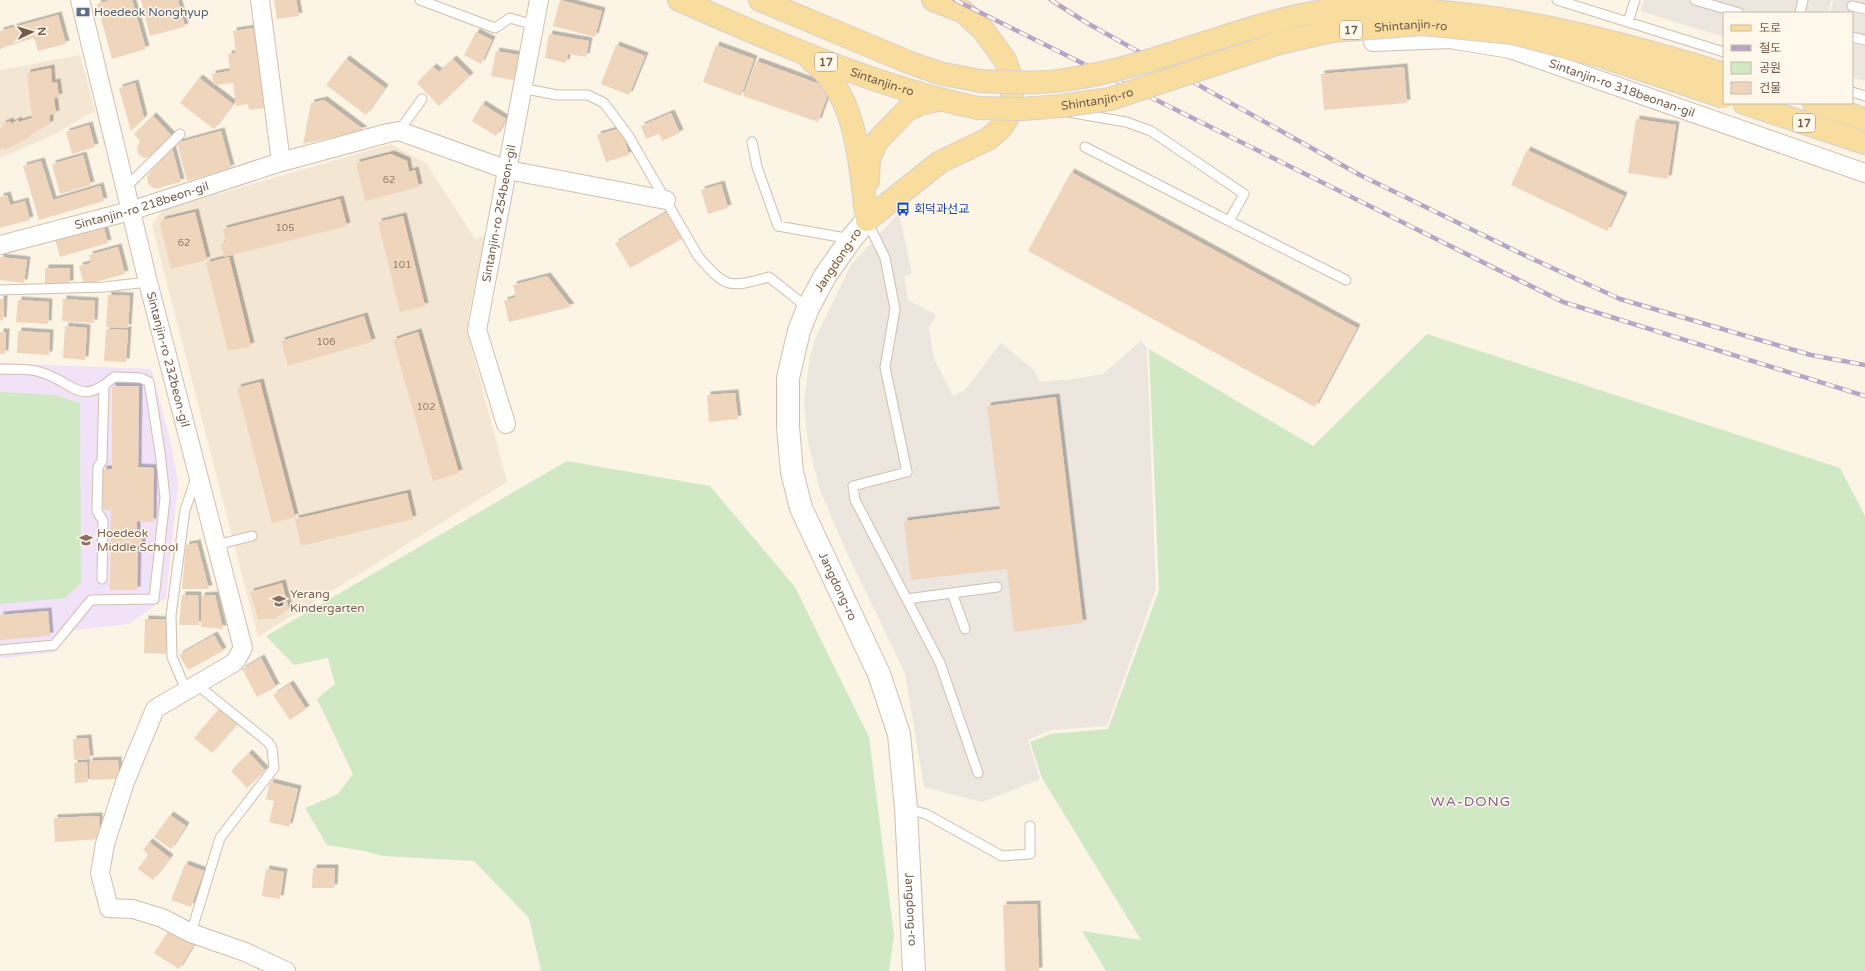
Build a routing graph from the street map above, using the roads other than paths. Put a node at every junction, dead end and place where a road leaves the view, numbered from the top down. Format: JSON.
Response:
{"nodes":[{"id":1,"x":80,"y":0,"type":"edge"},
{"id":2,"x":260,"y":0,"type":"edge"},
{"id":3,"x":420,"y":0,"type":"edge"},
{"id":4,"x":539,"y":0,"type":"edge"},
{"id":5,"x":679,"y":0,"type":"edge"},
{"id":6,"x":760,"y":0,"type":"edge"},
{"id":7,"x":933,"y":0,"type":"edge"},
{"id":8,"x":1366,"y":0,"type":"edge"},
{"id":9,"x":1557,"y":0,"type":"edge"},
{"id":10,"x":1635,"y":0,"type":"edge"},
{"id":11,"x":1695,"y":0,"type":"edge"},
{"id":12,"x":1803,"y":0,"type":"edge"},
{"id":13,"x":1852,"y":6,"type":"dead end"},
{"id":14,"x":1865,"y":9,"type":"edge"},
{"id":15,"x":1736,"y":12,"type":"edge"},
{"id":16,"x":1800,"y":12,"type":"edge"},
{"id":17,"x":1628,"y":22,"type":"junction"},
{"id":18,"x":534,"y":24,"type":"junction"},
{"id":19,"x":1853,"y":37,"type":"edge"},
{"id":20,"x":1865,"y":40,"type":"edge"},
{"id":21,"x":796,"y":50,"type":"junction"},
{"id":22,"x":1723,"y":52,"type":"edge"},
{"id":23,"x":1723,"y":74,"type":"edge"},
{"id":24,"x":522,"y":88,"type":"junction"},
{"id":25,"x":1853,"y":92,"type":"edge"},
{"id":26,"x":1865,"y":96,"type":"edge"},
{"id":27,"x":1723,"y":97,"type":"edge"},
{"id":28,"x":422,"y":99,"type":"dead end"},
{"id":29,"x":938,"y":100,"type":"junction"},
{"id":30,"x":1747,"y":104,"type":"edge"},
{"id":31,"x":1817,"y":104,"type":"edge"},
{"id":32,"x":978,"y":108,"type":"joint"},
{"id":33,"x":1011,"y":112,"type":"junction"},
{"id":34,"x":1865,"y":119,"type":"edge"},
{"id":35,"x":399,"y":132,"type":"junction"},
{"id":36,"x":180,"y":134,"type":"dead end"},
{"id":37,"x":752,"y":142,"type":"dead end"},
{"id":38,"x":1865,"y":143,"type":"edge"},
{"id":39,"x":1084,"y":147,"type":"dead end"},
{"id":40,"x":281,"y":162,"type":"junction"},
{"id":41,"x":508,"y":170,"type":"junction"},
{"id":42,"x":1865,"y":173,"type":"edge"},
{"id":43,"x":125,"y":188,"type":"junction"},
{"id":44,"x":666,"y":200,"type":"junction"},
{"id":45,"x":130,"y":211,"type":"junction"},
{"id":46,"x":866,"y":220,"type":"junction"},
{"id":47,"x":1229,"y":221,"type":"junction"},
{"id":48,"x":851,"y":239,"type":"junction"},
{"id":49,"x":0,"y":245,"type":"edge"},
{"id":50,"x":1346,"y":280,"type":"dead end"},
{"id":51,"x":148,"y":282,"type":"junction"},
{"id":52,"x":0,"y":290,"type":"edge"},
{"id":53,"x":808,"y":308,"type":"junction"},
{"id":54,"x":0,"y":369,"type":"edge"},
{"id":55,"x":104,"y":386,"type":"junction"},
{"id":56,"x":506,"y":424,"type":"dead end"},
{"id":57,"x":198,"y":474,"type":"junction"},
{"id":58,"x":252,"y":536,"type":"dead end"},
{"id":59,"x":216,"y":545,"type":"junction"},
{"id":60,"x":102,"y":579,"type":"dead end"},
{"id":61,"x":997,"y":586,"type":"dead end"},
{"id":62,"x":952,"y":593,"type":"junction"},
{"id":63,"x":907,"y":599,"type":"junction"},
{"id":64,"x":965,"y":629,"type":"dead end"},
{"id":65,"x":0,"y":650,"type":"edge"},
{"id":66,"x":191,"y":687,"type":"junction"},
{"id":67,"x":978,"y":772,"type":"dead end"},
{"id":68,"x":906,"y":808,"type":"junction"},
{"id":69,"x":1030,"y":826,"type":"dead end"},
{"id":70,"x":191,"y":933,"type":"junction"},
{"id":71,"x":286,"y":971,"type":"edge"},
{"id":72,"x":914,"y":971,"type":"edge"}],
"edges":[{"from":1,"to":43,"type":"street","name":"Sintanjin-ro 232beon-gil"},
{"from":2,"to":40,"type":"street"},
{"from":3,"to":18,"type":"lane"},
{"from":4,"to":18,"type":"street","name":"Sintanjin-ro 254beon-gil"},
{"from":5,"to":21,"type":"main road","name":"Sintanjin-ro","number":"17"},
{"from":6,"to":23,"type":"main road","name":"Shintanjin-ro","number":"17","bridge":true},
{"from":7,"to":33,"type":"main road"},
{"from":8,"to":42,"type":"street","name":"Sintanjin-ro 318beonan-gil"},
{"from":9,"to":17,"type":"lane"},
{"from":10,"to":17,"type":"lane"},
{"from":11,"to":15,"type":"lane"},
{"from":12,"to":16,"type":"lane"},
{"from":13,"to":14,"type":"lane"},
{"from":17,"to":22,"type":"lane"},
{"from":18,"to":24,"type":"street","name":"Sintanjin-ro 254beon-gil"},
{"from":19,"to":20,"type":"lane"},
{"from":21,"to":29,"type":"main road","name":"Sintanjin-ro","number":"17"},
{"from":21,"to":46,"type":"main road"},
{"from":24,"to":41,"type":"street","name":"Sintanjin-ro 254beon-gil"},
{"from":24,"to":44,"type":"lane"},
{"from":25,"to":26,"type":"lane"},
{"from":27,"to":32,"type":"main road","name":"Shintanjin-ro","number":"17","bridge":true},
{"from":28,"to":35,"type":"lane"},
{"from":29,"to":32,"type":"main road","name":"Sintanjin-ro","number":"17"},
{"from":29,"to":46,"type":"main road"},
{"from":30,"to":38,"type":"main road","number":"17"},
{"from":31,"to":34,"type":"main road","number":"17"},
{"from":33,"to":46,"type":"main road"},
{"from":33,"to":47,"type":"lane"},
{"from":35,"to":40,"type":"street","name":"Sintanjin-ro 218beon-gil"},
{"from":35,"to":41,"type":"street","name":"Sintanjin-ro 218beon-gil"},
{"from":36,"to":43,"type":"lane"},
{"from":37,"to":48,"type":"lane"},
{"from":39,"to":47,"type":"lane"},
{"from":40,"to":45,"type":"street","name":"Sintanjin-ro 218beon-gil"},
{"from":41,"to":44,"type":"street","name":"Sintanjin-ro 218beon-gil"},
{"from":41,"to":56,"type":"street","name":"Sintanjin-ro 254beon-gil"},
{"from":43,"to":45,"type":"street","name":"Sintanjin-ro 232beon-gil"},
{"from":44,"to":53,"type":"lane"},
{"from":45,"to":49,"type":"street","name":"Sintanjin-ro 218beon-gil"},
{"from":45,"to":51,"type":"street","name":"Sintanjin-ro 232beon-gil"},
{"from":46,"to":48,"type":"street","name":"Jangdong-ro"},
{"from":46,"to":63,"type":"lane"},
{"from":47,"to":50,"type":"lane"},
{"from":48,"to":53,"type":"street","name":"Jangdong-ro"},
{"from":51,"to":52,"type":"lane"},
{"from":51,"to":57,"type":"street","name":"Sintanjin-ro 232beon-gil"},
{"from":53,"to":68,"type":"street","name":"Jangdong-ro"},
{"from":54,"to":55,"type":"lane"},
{"from":55,"to":60,"type":"lane"},
{"from":55,"to":65,"type":"lane"},
{"from":57,"to":59,"type":"street","name":"Sintanjin-ro 232beon-gil"},
{"from":57,"to":66,"type":"lane"},
{"from":58,"to":59,"type":"lane"},
{"from":59,"to":66,"type":"street","name":"Sintanjin-ro 232beon-gil"},
{"from":61,"to":62,"type":"lane"},
{"from":62,"to":63,"type":"lane"},
{"from":62,"to":64,"type":"lane"},
{"from":63,"to":67,"type":"lane"},
{"from":66,"to":70,"type":"lane"},
{"from":66,"to":70,"type":"street","name":"Sintanjin-ro 232beon-gil"},
{"from":68,"to":69,"type":"lane"},
{"from":68,"to":72,"type":"street","name":"Jangdong-ro"},
{"from":70,"to":71,"type":"street"}]}
